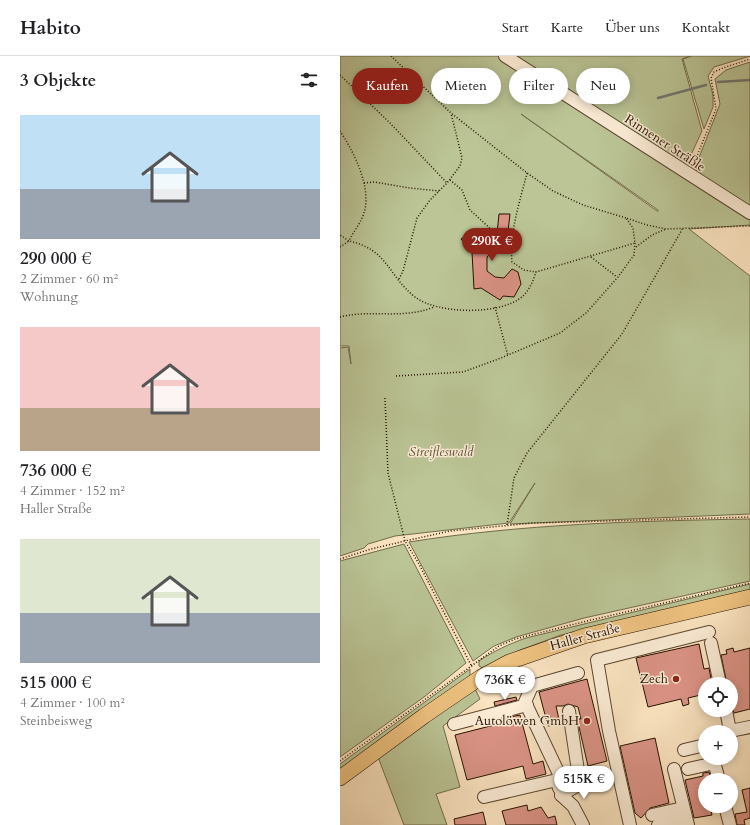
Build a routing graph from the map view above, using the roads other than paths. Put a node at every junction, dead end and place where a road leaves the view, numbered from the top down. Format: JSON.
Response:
{"nodes":[{"id":1,"x":505,"y":56,"type":"edge"},
{"id":2,"x":750,"y":213,"type":"edge"},
{"id":3,"x":750,"y":597,"type":"edge"},
{"id":4,"x":578,"y":673,"type":"dead end"},
{"id":5,"x":719,"y":677,"type":"edge"},
{"id":6,"x":527,"y":705,"type":"junction"},
{"id":7,"x":569,"y":711,"type":"dead end"},
{"id":8,"x":727,"y":717,"type":"edge"},
{"id":9,"x":454,"y":724,"type":"dead end"},
{"id":10,"x":750,"y":727,"type":"edge"},
{"id":11,"x":698,"y":747,"type":"edge"},
{"id":12,"x":684,"y":750,"type":"dead end"},
{"id":13,"x":700,"y":765,"type":"edge"},
{"id":14,"x":674,"y":769,"type":"dead end"},
{"id":15,"x":688,"y":769,"type":"dead end"},
{"id":16,"x":340,"y":778,"type":"edge"},
{"id":17,"x":557,"y":780,"type":"junction"},
{"id":18,"x":561,"y":795,"type":"junction"},
{"id":19,"x":484,"y":797,"type":"dead end"},
{"id":20,"x":727,"y":813,"type":"edge"},
{"id":21,"x":686,"y":817,"type":"edge"},
{"id":22,"x":655,"y":820,"type":"edge"},
{"id":23,"x":583,"y":825,"type":"edge"},
{"id":24,"x":630,"y":825,"type":"edge"},
{"id":25,"x":730,"y":825,"type":"edge"}],
"edges":[{"from":1,"to":2,"type":"street","name":"Rinnener Sträßle"},
{"from":3,"to":16,"type":"main road","name":"Haller Straße"},
{"from":4,"to":6,"type":"street"},
{"from":5,"to":24,"type":"street"},
{"from":6,"to":9,"type":"street"},
{"from":6,"to":17,"type":"street"},
{"from":7,"to":18,"type":"street"},
{"from":8,"to":10,"type":"street"},
{"from":11,"to":12,"type":"street"},
{"from":13,"to":15,"type":"street"},
{"from":14,"to":21,"type":"street"},
{"from":17,"to":18,"type":"street"},
{"from":17,"to":19,"type":"street"},
{"from":18,"to":23,"type":"street"},
{"from":20,"to":25,"type":"street"},
{"from":21,"to":22,"type":"street"}]}
